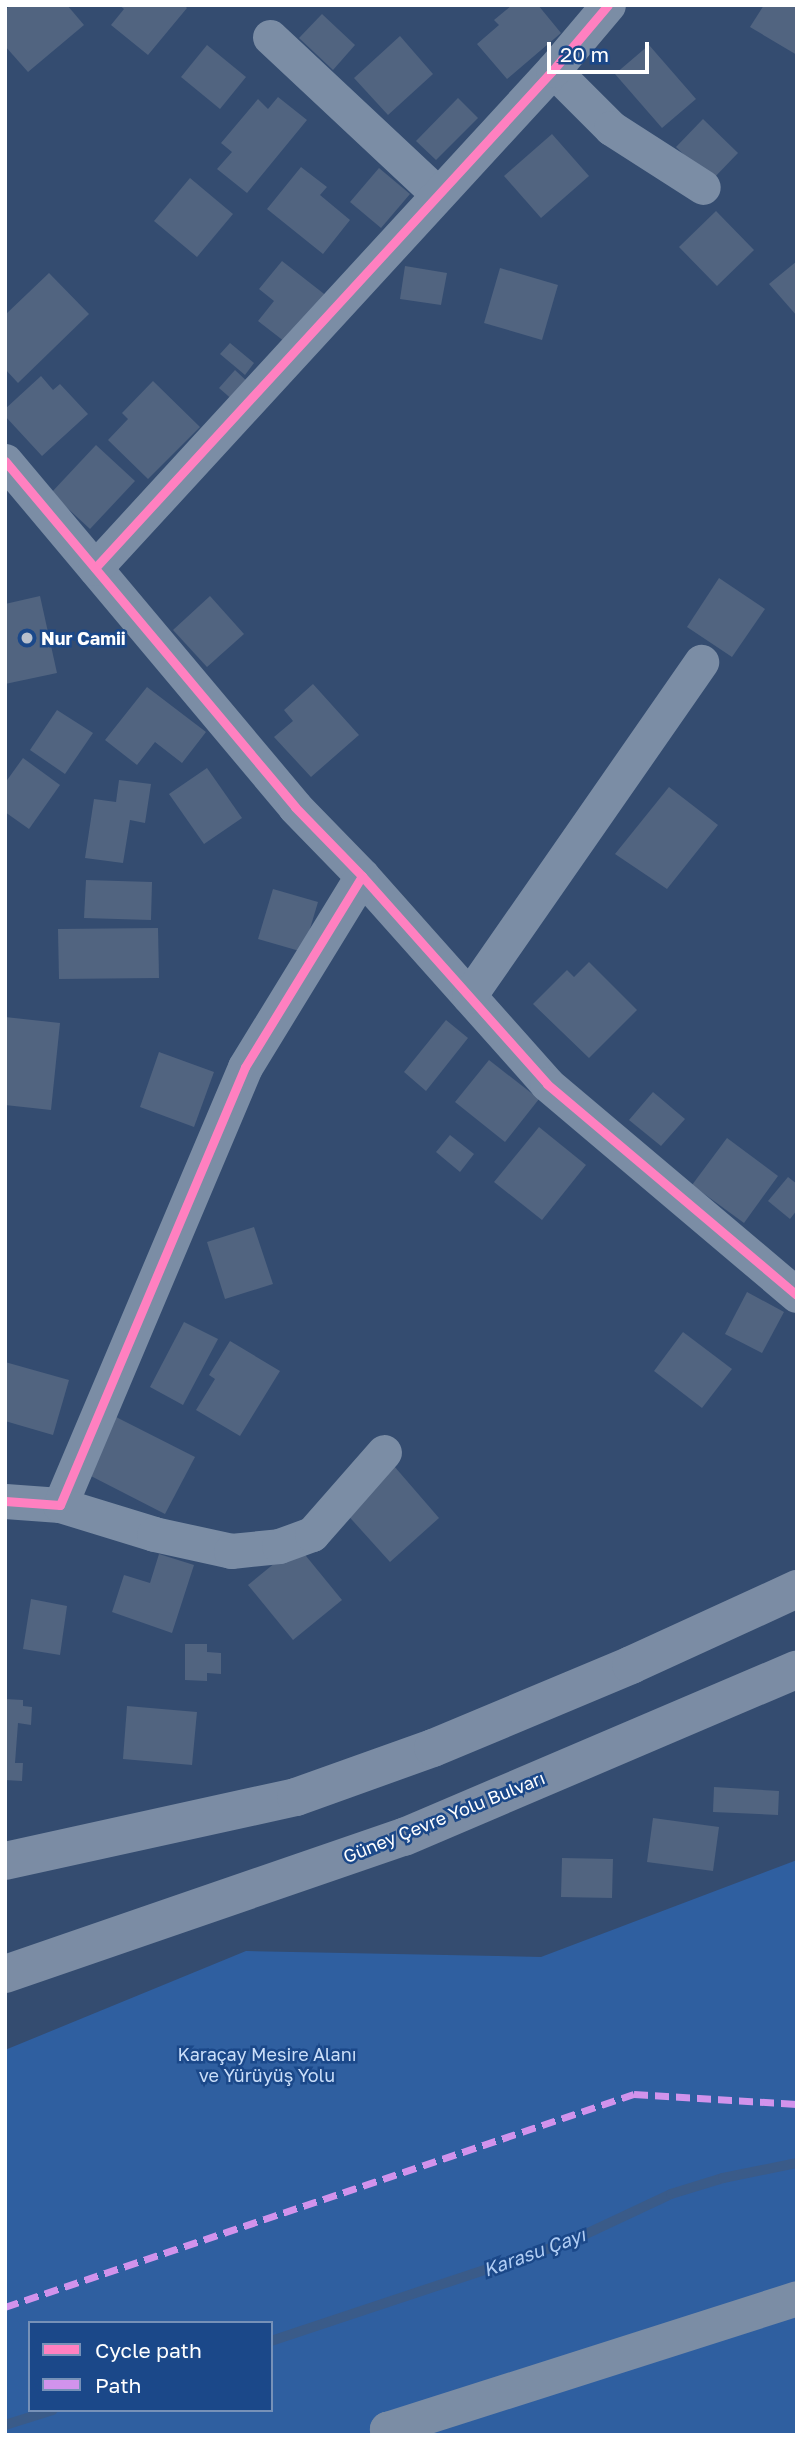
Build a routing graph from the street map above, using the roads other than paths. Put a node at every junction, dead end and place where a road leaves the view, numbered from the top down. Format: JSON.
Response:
{"nodes":[{"id":1,"x":608,"y":5,"type":"edge"},
{"id":2,"x":270,"y":37,"type":"dead end"},
{"id":3,"x":553,"y":70,"type":"junction"},
{"id":4,"x":703,"y":187,"type":"dead end"},
{"id":5,"x":438,"y":194,"type":"junction"},
{"id":6,"x":5,"y":461,"type":"edge"},
{"id":7,"x":95,"y":568,"type":"junction"},
{"id":8,"x":701,"y":662,"type":"dead end"},
{"id":9,"x":362,"y":876,"type":"junction"},
{"id":10,"x":469,"y":996,"type":"junction"},
{"id":11,"x":797,"y":1295,"type":"edge"},
{"id":12,"x":384,"y":1451,"type":"dead end"},
{"id":13,"x":5,"y":1501,"type":"edge"},
{"id":14,"x":61,"y":1504,"type":"junction"},
{"id":15,"x":797,"y":1589,"type":"edge"},
{"id":16,"x":797,"y":1668,"type":"edge"},
{"id":17,"x":5,"y":1861,"type":"edge"},
{"id":18,"x":5,"y":1974,"type":"edge"},
{"id":19,"x":797,"y":2298,"type":"edge"},
{"id":20,"x":382,"y":2433,"type":"edge"}],
"edges":[{"from":1,"to":3,"type":"street"},
{"from":2,"to":5,"type":"street"},
{"from":3,"to":4,"type":"street"},
{"from":3,"to":5,"type":"street"},
{"from":5,"to":7,"type":"street"},
{"from":6,"to":7,"type":"street"},
{"from":7,"to":9,"type":"street"},
{"from":8,"to":10,"type":"street"},
{"from":9,"to":10,"type":"street"},
{"from":9,"to":14,"type":"street"},
{"from":10,"to":11,"type":"street"},
{"from":12,"to":14,"type":"street"},
{"from":13,"to":14,"type":"street"},
{"from":15,"to":17,"type":"highway"},
{"from":16,"to":18,"type":"highway","name":"Güney Çevre Yolu Bulvarı"},
{"from":19,"to":20,"type":"street"}]}
